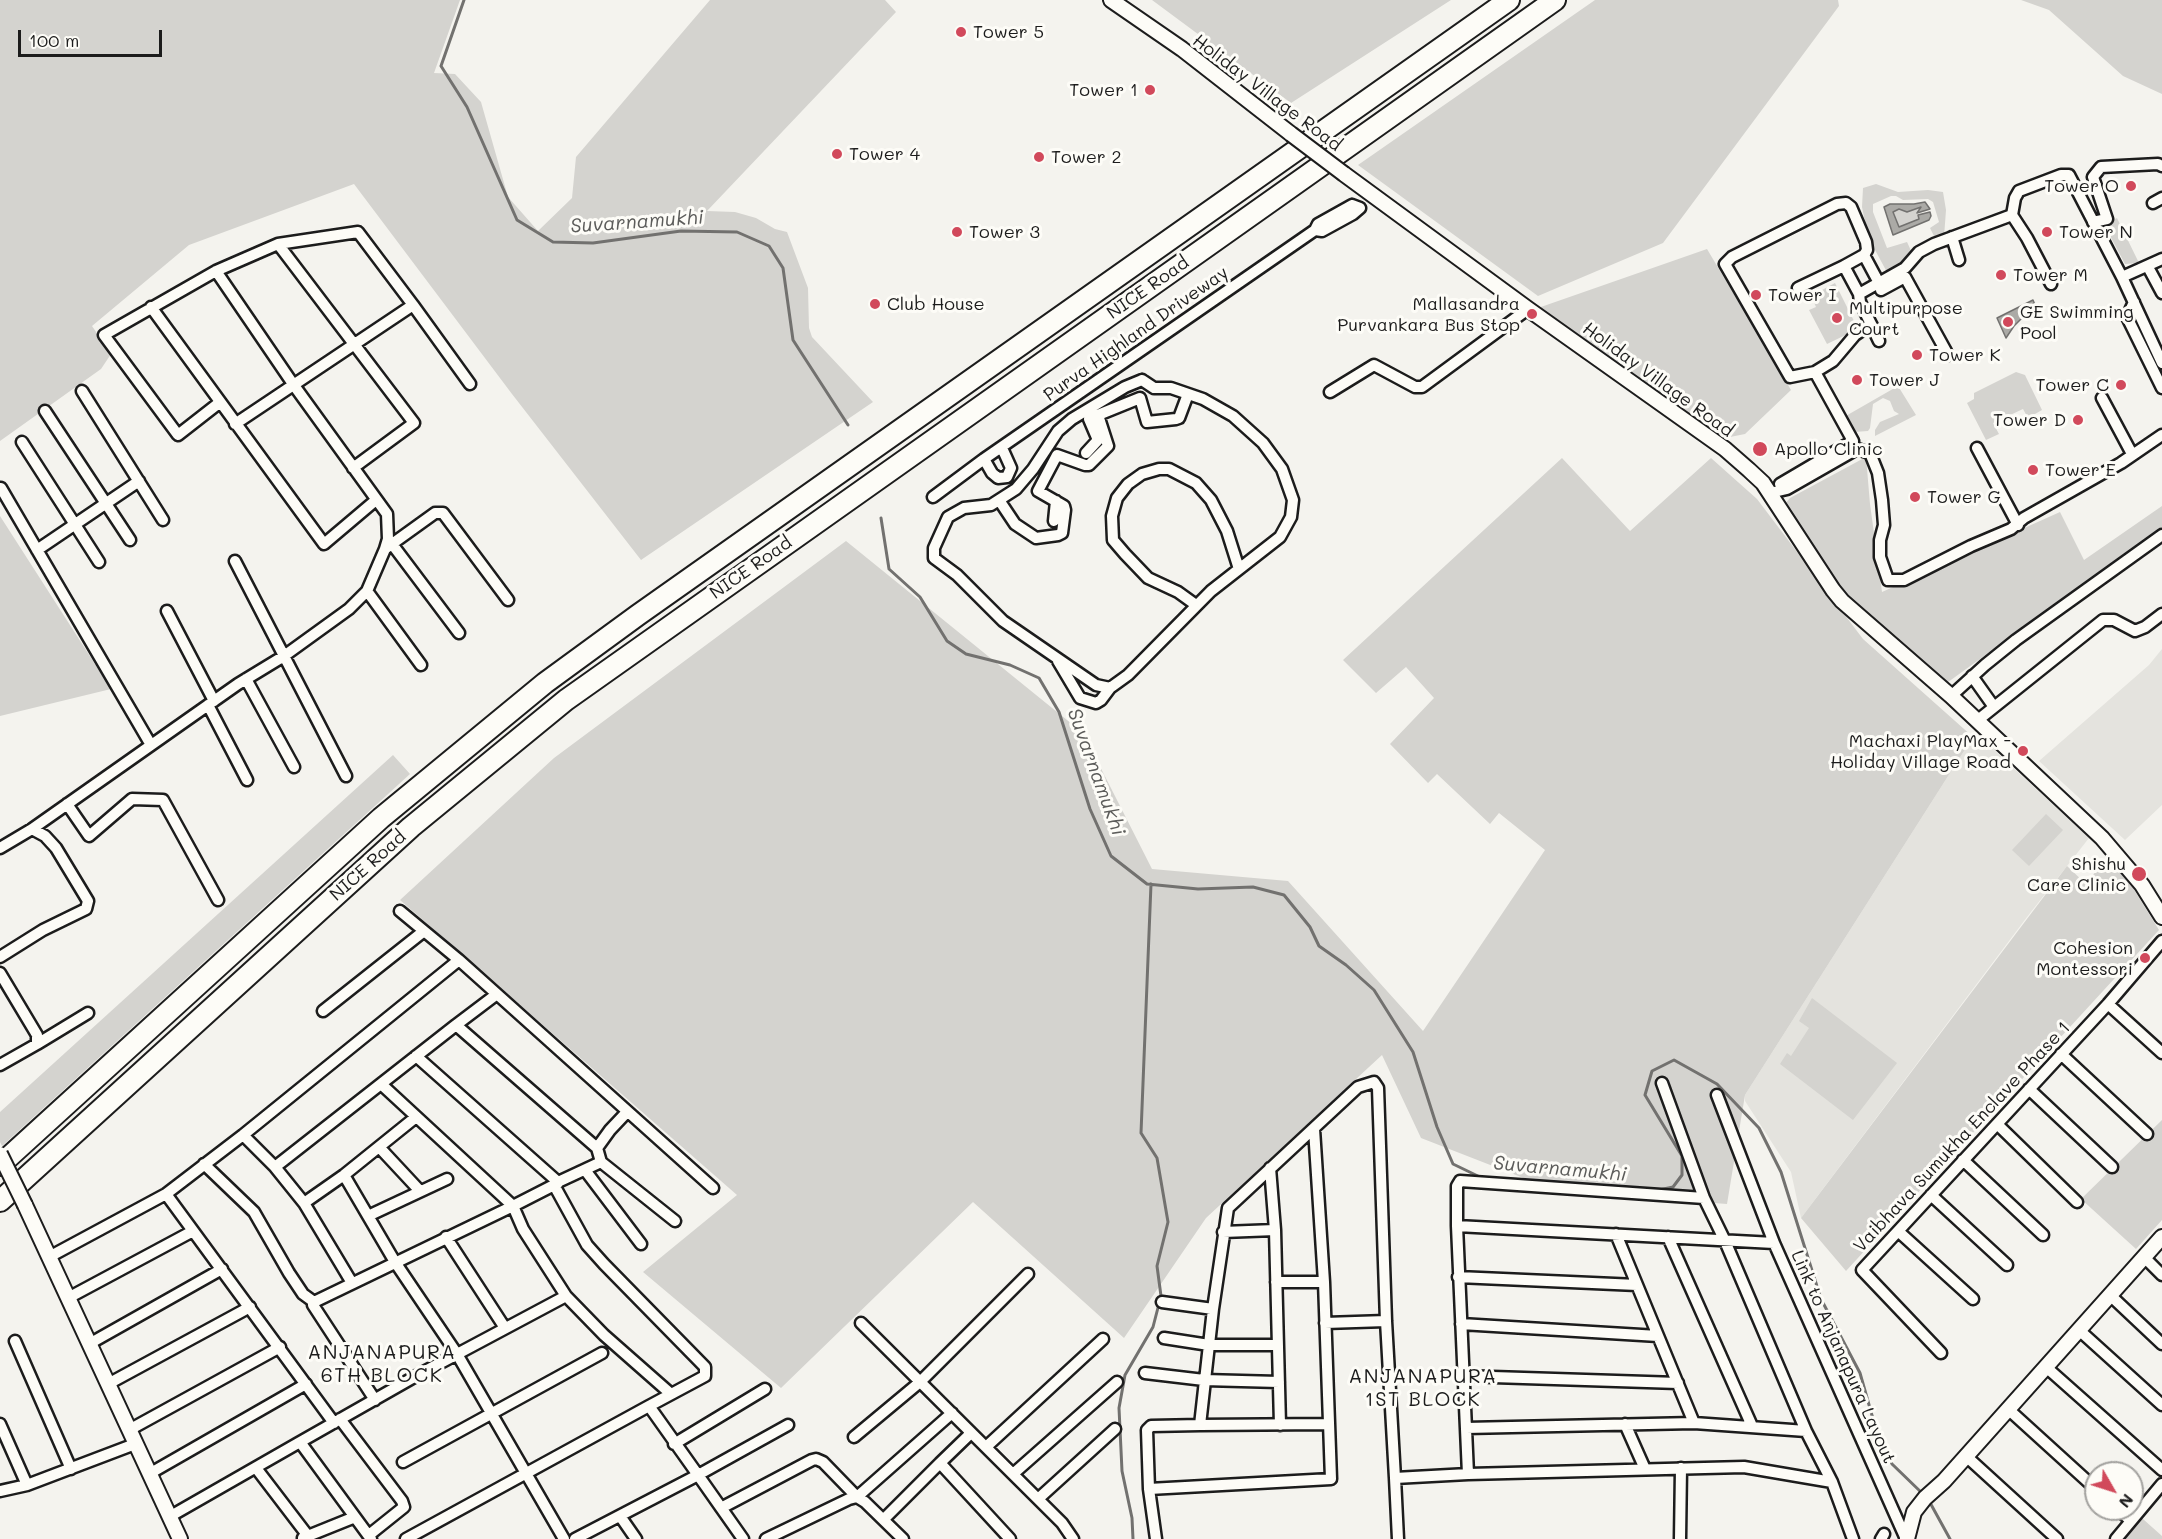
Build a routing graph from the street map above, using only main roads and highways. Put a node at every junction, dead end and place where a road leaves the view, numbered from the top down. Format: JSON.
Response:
{"nodes":[{"id":1,"x":1509,"y":0,"type":"edge"},
{"id":2,"x":1555,"y":0,"type":"edge"},
{"id":3,"x":0,"y":1165,"type":"edge"},
{"id":4,"x":0,"y":1201,"type":"edge"}],
"edges":[{"from":1,"to":3,"type":"highway","name":"NICE Road"},
{"from":2,"to":4,"type":"highway","name":"NICE Road"}]}
